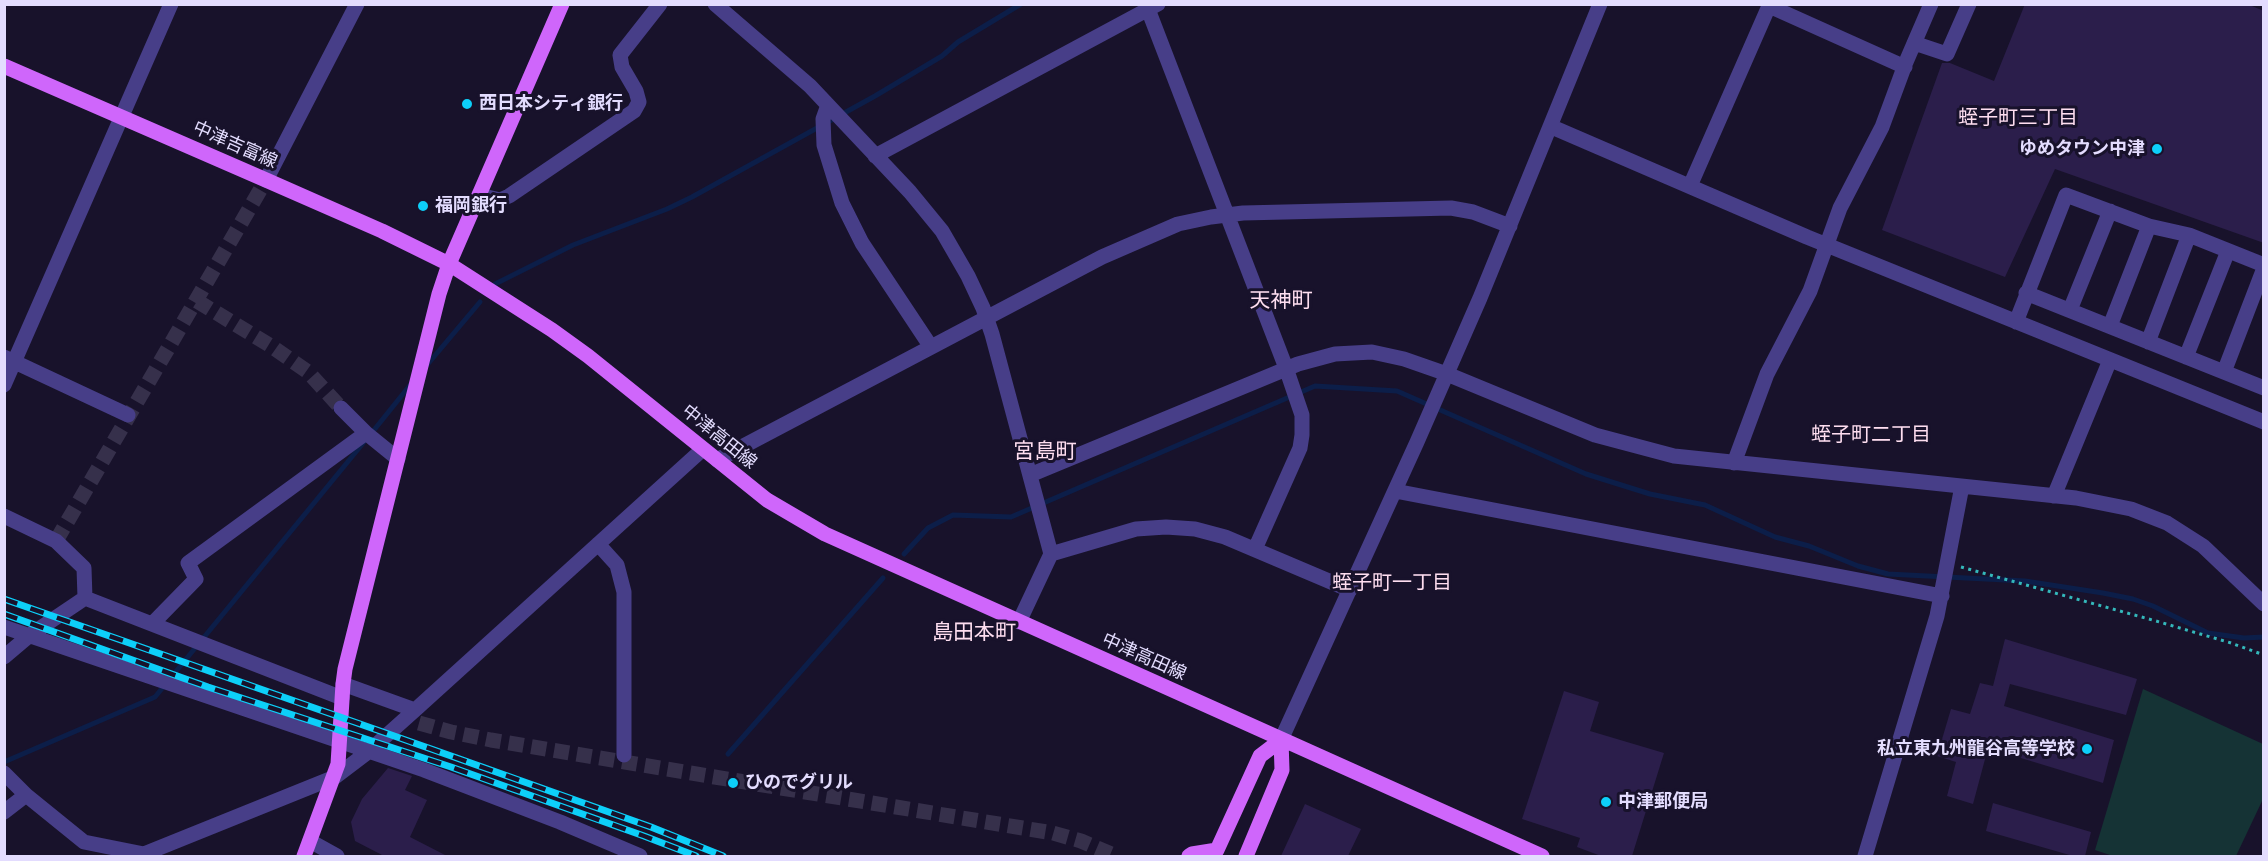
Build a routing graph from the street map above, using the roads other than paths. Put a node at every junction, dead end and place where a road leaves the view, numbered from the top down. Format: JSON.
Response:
{"nodes":[{"id":1,"x":171,"y":4,"type":"edge"},
{"id":2,"x":357,"y":4,"type":"edge"},
{"id":3,"x":562,"y":4,"type":"edge"},
{"id":4,"x":660,"y":4,"type":"edge"},
{"id":5,"x":715,"y":4,"type":"edge"},
{"id":6,"x":1600,"y":4,"type":"edge"},
{"id":7,"x":1931,"y":4,"type":"edge"},
{"id":8,"x":1969,"y":4,"type":"edge"},
{"id":9,"x":1151,"y":6,"type":"edge"},
{"id":10,"x":1914,"y":43,"type":"junction"},
{"id":11,"x":4,"y":66,"type":"edge"},
{"id":12,"x":1905,"y":67,"type":"junction"},
{"id":13,"x":828,"y":105,"type":"junction"},
{"id":14,"x":120,"y":116,"type":"junction"},
{"id":15,"x":1552,"y":127,"type":"junction"},
{"id":16,"x":875,"y":156,"type":"junction"},
{"id":17,"x":266,"y":180,"type":"junction"},
{"id":18,"x":1690,"y":186,"type":"junction"},
{"id":19,"x":479,"y":195,"type":"junction"},
{"id":20,"x":2110,"y":211,"type":"junction"},
{"id":21,"x":1227,"y":214,"type":"junction"},
{"id":22,"x":1510,"y":226,"type":"junction"},
{"id":23,"x":2149,"y":226,"type":"junction"},
{"id":24,"x":2189,"y":235,"type":"junction"},
{"id":25,"x":1827,"y":245,"type":"junction"},
{"id":26,"x":2228,"y":251,"type":"junction"},
{"id":27,"x":449,"y":264,"type":"junction"},
{"id":28,"x":2264,"y":266,"type":"edge"},
{"id":29,"x":2026,"y":293,"type":"junction"},
{"id":30,"x":2070,"y":310,"type":"junction"},
{"id":31,"x":986,"y":319,"type":"junction"},
{"id":32,"x":2016,"y":321,"type":"junction"},
{"id":33,"x":2110,"y":326,"type":"junction"},
{"id":34,"x":2148,"y":342,"type":"junction"},
{"id":35,"x":932,"y":347,"type":"junction"},
{"id":36,"x":2186,"y":357,"type":"junction"},
{"id":37,"x":10,"y":359,"type":"edge"},
{"id":38,"x":2110,"y":360,"type":"junction"},
{"id":39,"x":1286,"y":369,"type":"junction"},
{"id":40,"x":2224,"y":372,"type":"junction"},
{"id":41,"x":1448,"y":374,"type":"junction"},
{"id":42,"x":4,"y":385,"type":"edge"},
{"id":43,"x":2264,"y":388,"type":"edge"},
{"id":44,"x":341,"y":408,"type":"tunnel mouth"},
{"id":45,"x":128,"y":415,"type":"dead end"},
{"id":46,"x":2264,"y":422,"type":"edge"},
{"id":47,"x":366,"y":434,"type":"junction"},
{"id":48,"x":703,"y":449,"type":"junction"},
{"id":49,"x":398,"y":459,"type":"junction"},
{"id":50,"x":717,"y":460,"type":"junction"},
{"id":51,"x":1734,"y":463,"type":"junction"},
{"id":52,"x":1030,"y":475,"type":"junction"},
{"id":53,"x":1962,"y":486,"type":"junction"},
{"id":54,"x":1395,"y":491,"type":"junction"},
{"id":55,"x":2055,"y":496,"type":"junction"},
{"id":56,"x":4,"y":516,"type":"edge"},
{"id":57,"x":598,"y":544,"type":"junction"},
{"id":58,"x":1255,"y":549,"type":"junction"},
{"id":59,"x":1051,"y":554,"type":"junction"},
{"id":60,"x":1350,"y":590,"type":"junction"},
{"id":61,"x":1943,"y":593,"type":"junction"},
{"id":62,"x":85,"y":598,"type":"junction"},
{"id":63,"x":2264,"y":604,"type":"edge"},
{"id":64,"x":1019,"y":622,"type":"junction"},
{"id":65,"x":153,"y":623,"type":"junction"},
{"id":66,"x":4,"y":627,"type":"edge"},
{"id":67,"x":30,"y":635,"type":"junction"},
{"id":68,"x":4,"y":657,"type":"edge"},
{"id":69,"x":342,"y":691,"type":"junction"},
{"id":70,"x":415,"y":710,"type":"junction"},
{"id":71,"x":1281,"y":740,"type":"junction"},
{"id":72,"x":340,"y":742,"type":"junction"},
{"id":73,"x":368,"y":752,"type":"junction"},
{"id":74,"x":624,"y":755,"type":"dead end"},
{"id":75,"x":4,"y":773,"type":"edge"},
{"id":76,"x":335,"y":777,"type":"junction"},
{"id":77,"x":26,"y":795,"type":"junction"},
{"id":78,"x":4,"y":812,"type":"edge"},
{"id":79,"x":310,"y":841,"type":"junction"},
{"id":80,"x":304,"y":856,"type":"edge"},
{"id":81,"x":336,"y":856,"type":"edge"},
{"id":82,"x":640,"y":856,"type":"edge"},
{"id":83,"x":1189,"y":856,"type":"edge"},
{"id":84,"x":1246,"y":856,"type":"edge"},
{"id":85,"x":1542,"y":856,"type":"edge"},
{"id":86,"x":1865,"y":856,"type":"edge"}],
"edges":[{"from":1,"to":14,"type":"street"},
{"from":2,"to":17,"type":"street"},
{"from":3,"to":19,"type":"main road"},
{"from":4,"to":19,"type":"street"},
{"from":5,"to":13,"type":"street"},
{"from":6,"to":15,"type":"street"},
{"from":7,"to":10,"type":"street"},
{"from":8,"to":10,"type":"street"},
{"from":9,"to":16,"type":"street"},
{"from":9,"to":21,"type":"street"},
{"from":10,"to":12,"type":"street"},
{"from":11,"to":14,"type":"main road","name":"中津吉富線"},
{"from":12,"to":18,"type":"street"},
{"from":12,"to":25,"type":"street"},
{"from":13,"to":16,"type":"street"},
{"from":13,"to":35,"type":"street"},
{"from":14,"to":17,"type":"main road","name":"中津吉富線"},
{"from":14,"to":37,"type":"street"},
{"from":15,"to":18,"type":"street"},
{"from":15,"to":22,"type":"street"},
{"from":16,"to":31,"type":"street"},
{"from":17,"to":27,"type":"main road","name":"中津吉富線"},
{"from":18,"to":25,"type":"street"},
{"from":19,"to":27,"type":"main road"},
{"from":20,"to":23,"type":"street"},
{"from":20,"to":29,"type":"street"},
{"from":20,"to":30,"type":"street"},
{"from":21,"to":22,"type":"street"},
{"from":21,"to":31,"type":"street"},
{"from":21,"to":39,"type":"street"},
{"from":22,"to":41,"type":"street"},
{"from":23,"to":24,"type":"street"},
{"from":23,"to":33,"type":"street"},
{"from":24,"to":26,"type":"street"},
{"from":24,"to":34,"type":"street"},
{"from":25,"to":32,"type":"street"},
{"from":25,"to":51,"type":"street"},
{"from":26,"to":28,"type":"street"},
{"from":26,"to":36,"type":"street"},
{"from":27,"to":48,"type":"main road","name":"中津高田線"},
{"from":27,"to":49,"type":"main road"},
{"from":28,"to":40,"type":"street"},
{"from":29,"to":30,"type":"street"},
{"from":29,"to":32,"type":"street"},
{"from":30,"to":33,"type":"street"},
{"from":31,"to":35,"type":"street"},
{"from":31,"to":52,"type":"street"},
{"from":32,"to":38,"type":"street"},
{"from":33,"to":34,"type":"street"},
{"from":34,"to":36,"type":"street"},
{"from":35,"to":50,"type":"street"},
{"from":36,"to":40,"type":"street"},
{"from":37,"to":42,"type":"street"},
{"from":37,"to":45,"type":"street"},
{"from":38,"to":46,"type":"street"},
{"from":38,"to":55,"type":"street"},
{"from":39,"to":41,"type":"street"},
{"from":39,"to":52,"type":"street"},
{"from":39,"to":58,"type":"street"},
{"from":40,"to":43,"type":"street"},
{"from":41,"to":51,"type":"street"},
{"from":41,"to":54,"type":"street"},
{"from":44,"to":47,"type":"street"},
{"from":47,"to":49,"type":"street"},
{"from":47,"to":65,"type":"street"},
{"from":48,"to":50,"type":"main road","name":"中津高田線"},
{"from":48,"to":57,"type":"street"},
{"from":49,"to":69,"type":"main road"},
{"from":50,"to":64,"type":"main road","name":"中津高田線"},
{"from":51,"to":53,"type":"street"},
{"from":52,"to":59,"type":"street"},
{"from":53,"to":55,"type":"street"},
{"from":53,"to":61,"type":"street"},
{"from":54,"to":60,"type":"street"},
{"from":54,"to":61,"type":"street"},
{"from":55,"to":63,"type":"street"},
{"from":56,"to":62,"type":"street"},
{"from":57,"to":70,"type":"street"},
{"from":57,"to":74,"type":"street"},
{"from":58,"to":59,"type":"street"},
{"from":58,"to":60,"type":"street"},
{"from":59,"to":64,"type":"street"},
{"from":60,"to":71,"type":"street"},
{"from":61,"to":86,"type":"street"},
{"from":62,"to":65,"type":"street"},
{"from":62,"to":67,"type":"street"},
{"from":64,"to":71,"type":"main road","name":"中津高田線"},
{"from":65,"to":69,"type":"street"},
{"from":66,"to":67,"type":"street"},
{"from":67,"to":68,"type":"street"},
{"from":67,"to":72,"type":"street"},
{"from":69,"to":70,"type":"street"},
{"from":69,"to":72,"type":"main road"},
{"from":70,"to":73,"type":"street"},
{"from":71,"to":83,"type":"main road"},
{"from":71,"to":84,"type":"main road"},
{"from":71,"to":85,"type":"main road","name":"中津高田線"},
{"from":72,"to":73,"type":"street"},
{"from":72,"to":76,"type":"main road"},
{"from":73,"to":76,"type":"street"},
{"from":73,"to":82,"type":"street"},
{"from":75,"to":77,"type":"street"},
{"from":76,"to":77,"type":"street"},
{"from":76,"to":79,"type":"main road"},
{"from":77,"to":78,"type":"street"},
{"from":79,"to":80,"type":"main road"},
{"from":79,"to":81,"type":"street"}]}
